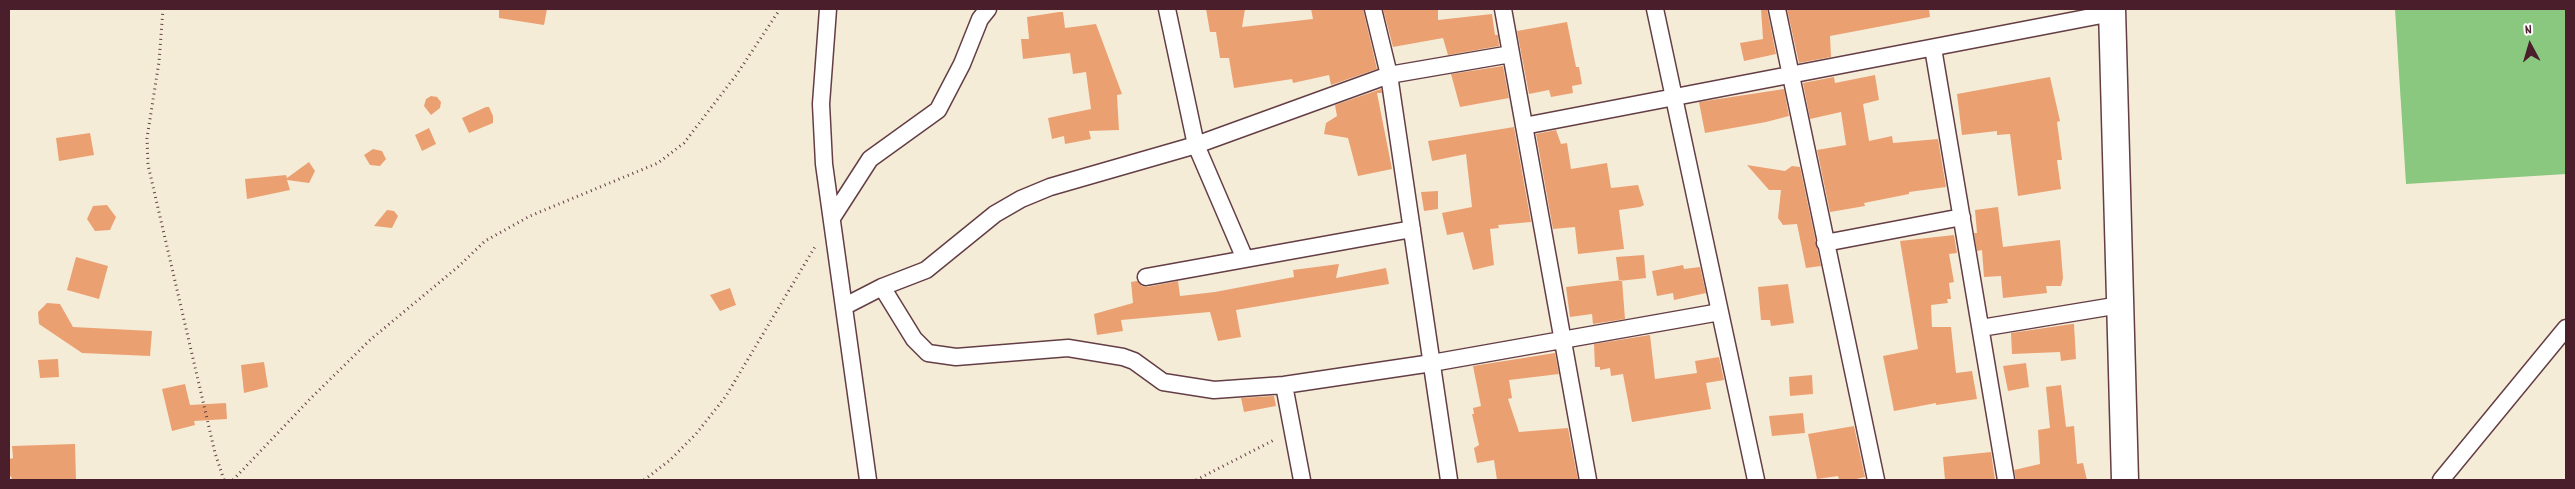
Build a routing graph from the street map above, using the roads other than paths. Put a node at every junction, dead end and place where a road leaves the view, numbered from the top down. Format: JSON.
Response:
{"nodes":[{"id":1,"x":828,"y":9,"type":"edge"},
{"id":2,"x":988,"y":9,"type":"edge"},
{"id":3,"x":1167,"y":9,"type":"edge"},
{"id":4,"x":1373,"y":9,"type":"edge"},
{"id":5,"x":1503,"y":9,"type":"edge"},
{"id":6,"x":1655,"y":9,"type":"edge"},
{"id":7,"x":1777,"y":9,"type":"edge"},
{"id":8,"x":2112,"y":11,"type":"edge"},
{"id":9,"x":1932,"y":48,"type":"junction"},
{"id":10,"x":1511,"y":54,"type":"junction"},
{"id":11,"x":1389,"y":75,"type":"junction"},
{"id":12,"x":1791,"y":75,"type":"junction"},
{"id":13,"x":1674,"y":97,"type":"junction"},
{"id":14,"x":1524,"y":126,"type":"junction"},
{"id":15,"x":1196,"y":144,"type":"junction"},
{"id":16,"x":1962,"y":217,"type":"junction"},
{"id":17,"x":832,"y":218,"type":"junction"},
{"id":18,"x":1412,"y":229,"type":"junction"},
{"id":19,"x":1825,"y":243,"type":"junction"},
{"id":20,"x":1245,"y":259,"type":"junction"},
{"id":21,"x":1146,"y":277,"type":"dead end"},
{"id":22,"x":882,"y":287,"type":"junction"},
{"id":23,"x":2120,"y":305,"type":"junction"},
{"id":24,"x":845,"y":306,"type":"junction"},
{"id":25,"x":1720,"y":312,"type":"junction"},
{"id":26,"x":1981,"y":328,"type":"junction"},
{"id":27,"x":2566,"y":328,"type":"edge"},
{"id":28,"x":1563,"y":339,"type":"junction"},
{"id":29,"x":1432,"y":363,"type":"junction"},
{"id":30,"x":1284,"y":385,"type":"junction"},
{"id":31,"x":868,"y":480,"type":"edge"},
{"id":32,"x":1302,"y":480,"type":"edge"},
{"id":33,"x":1449,"y":480,"type":"edge"},
{"id":34,"x":1588,"y":480,"type":"edge"},
{"id":35,"x":1756,"y":480,"type":"edge"},
{"id":36,"x":1876,"y":480,"type":"edge"},
{"id":37,"x":2006,"y":480,"type":"edge"},
{"id":38,"x":2124,"y":480,"type":"edge"},
{"id":39,"x":2441,"y":480,"type":"edge"}],
"edges":[{"from":1,"to":17,"type":"street"},
{"from":2,"to":17,"type":"street"},
{"from":3,"to":15,"type":"street"},
{"from":4,"to":11,"type":"street"},
{"from":5,"to":10,"type":"street"},
{"from":6,"to":13,"type":"street"},
{"from":7,"to":12,"type":"street"},
{"from":8,"to":9,"type":"street"},
{"from":8,"to":23,"type":"highway"},
{"from":9,"to":12,"type":"street"},
{"from":9,"to":16,"type":"street"},
{"from":10,"to":11,"type":"street"},
{"from":10,"to":14,"type":"street"},
{"from":11,"to":15,"type":"street"},
{"from":11,"to":18,"type":"street"},
{"from":12,"to":13,"type":"street"},
{"from":12,"to":19,"type":"street"},
{"from":13,"to":14,"type":"street"},
{"from":13,"to":25,"type":"street"},
{"from":14,"to":28,"type":"street"},
{"from":15,"to":20,"type":"street"},
{"from":15,"to":22,"type":"street"},
{"from":16,"to":19,"type":"street"},
{"from":16,"to":26,"type":"street"},
{"from":17,"to":24,"type":"street"},
{"from":18,"to":20,"type":"street"},
{"from":18,"to":29,"type":"street"},
{"from":19,"to":36,"type":"street"},
{"from":20,"to":21,"type":"street"},
{"from":22,"to":24,"type":"street"},
{"from":22,"to":30,"type":"street"},
{"from":23,"to":26,"type":"street"},
{"from":23,"to":38,"type":"highway"},
{"from":24,"to":31,"type":"street"},
{"from":25,"to":28,"type":"street"},
{"from":25,"to":35,"type":"street"},
{"from":26,"to":37,"type":"street"},
{"from":27,"to":39,"type":"street"},
{"from":28,"to":29,"type":"street"},
{"from":28,"to":34,"type":"street"},
{"from":29,"to":30,"type":"street"},
{"from":29,"to":33,"type":"street"},
{"from":30,"to":32,"type":"street"}]}
